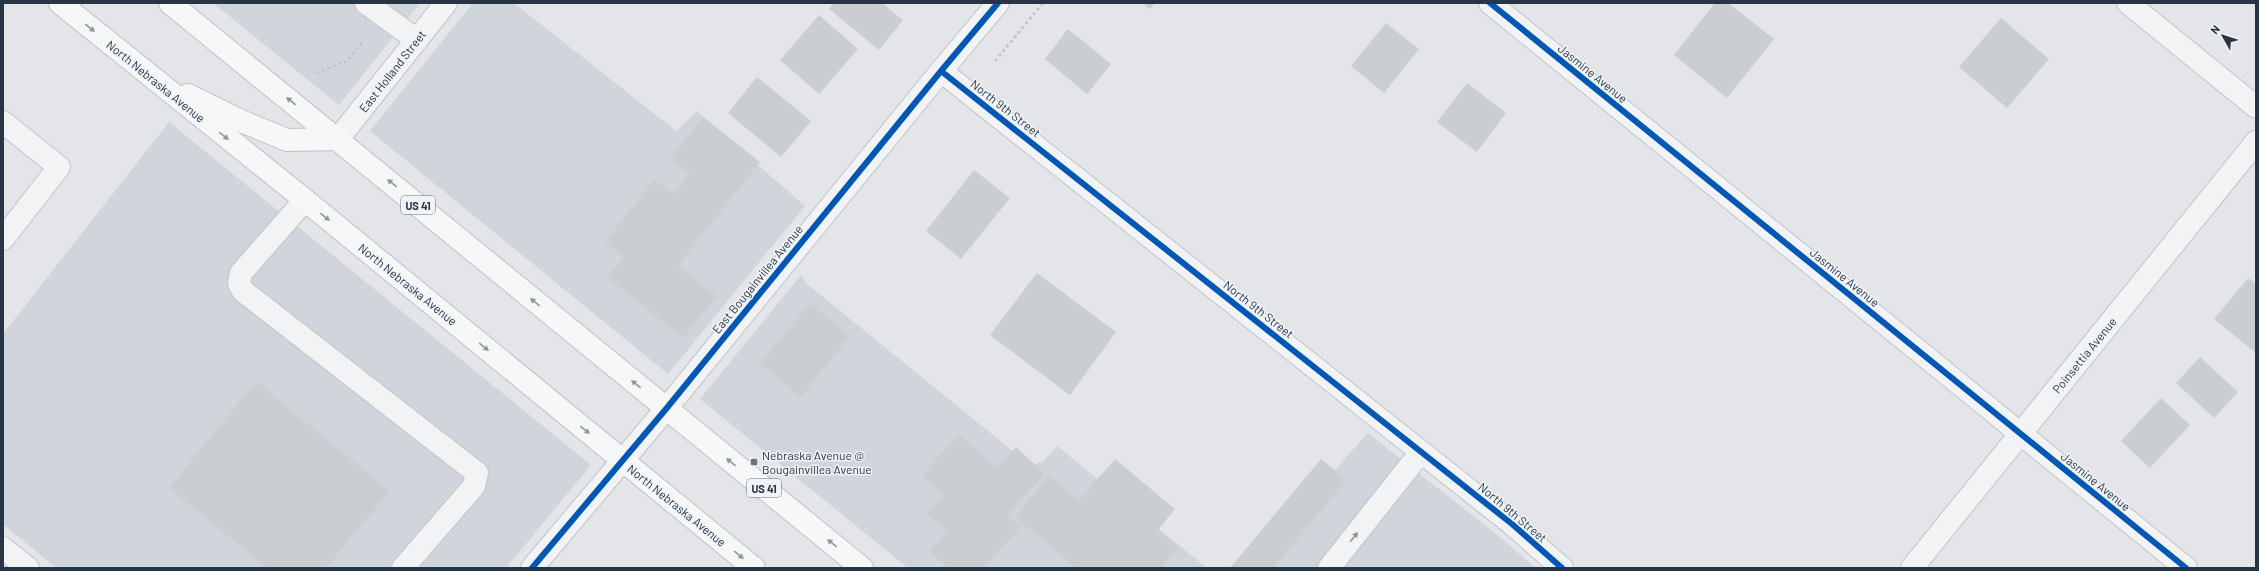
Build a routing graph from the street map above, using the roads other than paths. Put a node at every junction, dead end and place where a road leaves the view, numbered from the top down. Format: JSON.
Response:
{"nodes":[{"id":1,"x":60,"y":3,"type":"edge"},
{"id":2,"x":170,"y":3,"type":"edge"},
{"id":3,"x":366,"y":3,"type":"edge"},
{"id":4,"x":446,"y":3,"type":"edge"},
{"id":5,"x":998,"y":3,"type":"edge"},
{"id":6,"x":1490,"y":3,"type":"edge"},
{"id":7,"x":2128,"y":3,"type":"edge"},
{"id":8,"x":417,"y":40,"type":"junction"},
{"id":9,"x":940,"y":71,"type":"junction"},
{"id":10,"x":149,"y":76,"type":"junction"},
{"id":11,"x":2256,"y":107,"type":"edge"},
{"id":12,"x":3,"y":122,"type":"edge"},
{"id":13,"x":338,"y":139,"type":"junction"},
{"id":14,"x":2256,"y":142,"type":"edge"},
{"id":15,"x":305,"y":200,"type":"junction"},
{"id":16,"x":3,"y":239,"type":"edge"},
{"id":17,"x":666,"y":408,"type":"junction"},
{"id":18,"x":2020,"y":434,"type":"junction"},
{"id":19,"x":1421,"y":452,"type":"junction"},
{"id":20,"x":622,"y":460,"type":"junction"},
{"id":21,"x":3,"y":548,"type":"edge"},
{"id":22,"x":28,"y":568,"type":"edge"},
{"id":23,"x":403,"y":568,"type":"edge"},
{"id":24,"x":532,"y":568,"type":"edge"},
{"id":25,"x":754,"y":568,"type":"edge"},
{"id":26,"x":862,"y":568,"type":"edge"},
{"id":27,"x":1329,"y":568,"type":"edge"},
{"id":28,"x":1562,"y":568,"type":"edge"},
{"id":29,"x":1912,"y":568,"type":"edge"},
{"id":30,"x":2186,"y":568,"type":"edge"}],
"edges":[{"from":1,"to":10,"type":"main road","name":"North Nebraska Avenue","one_way":true},
{"from":13,"to":2,"type":"main road","number":"US 41","one_way":true},
{"from":3,"to":8,"type":"street"},
{"from":4,"to":8,"type":"street","name":"East Holland Street"},
{"from":5,"to":9,"type":"street","name":"East Bougainvillea Avenue"},
{"from":6,"to":18,"type":"street","name":"Jasmine Avenue"},
{"from":7,"to":11,"type":"street"},
{"from":8,"to":13,"type":"street","name":"East Holland Street"},
{"from":9,"to":17,"type":"street","name":"East Bougainvillea Avenue"},
{"from":9,"to":19,"type":"street","name":"North 9th Street"},
{"from":10,"to":13,"type":"main road"},
{"from":10,"to":15,"type":"main road","name":"North Nebraska Avenue","one_way":true},
{"from":12,"to":16,"type":"street"},
{"from":17,"to":13,"type":"main road","number":"US 41","one_way":true},
{"from":14,"to":18,"type":"street","name":"Poinsettia Avenue"},
{"from":15,"to":20,"type":"main road","name":"North Nebraska Avenue","one_way":true},
{"from":15,"to":23,"type":"street"},
{"from":17,"to":20,"type":"street","name":"East Bougainvillea Avenue"},
{"from":26,"to":17,"type":"main road","number":"US 41","one_way":true},
{"from":18,"to":29,"type":"street","name":"Poinsettia Avenue"},
{"from":18,"to":30,"type":"street","name":"Jasmine Avenue"},
{"from":27,"to":19,"type":"street","one_way":true},
{"from":19,"to":28,"type":"street","name":"North 9th Street"},
{"from":20,"to":24,"type":"street","name":"East Bougainvillea Avenue"},
{"from":20,"to":25,"type":"main road","name":"North Nebraska Avenue","one_way":true},
{"from":21,"to":22,"type":"street"}]}
